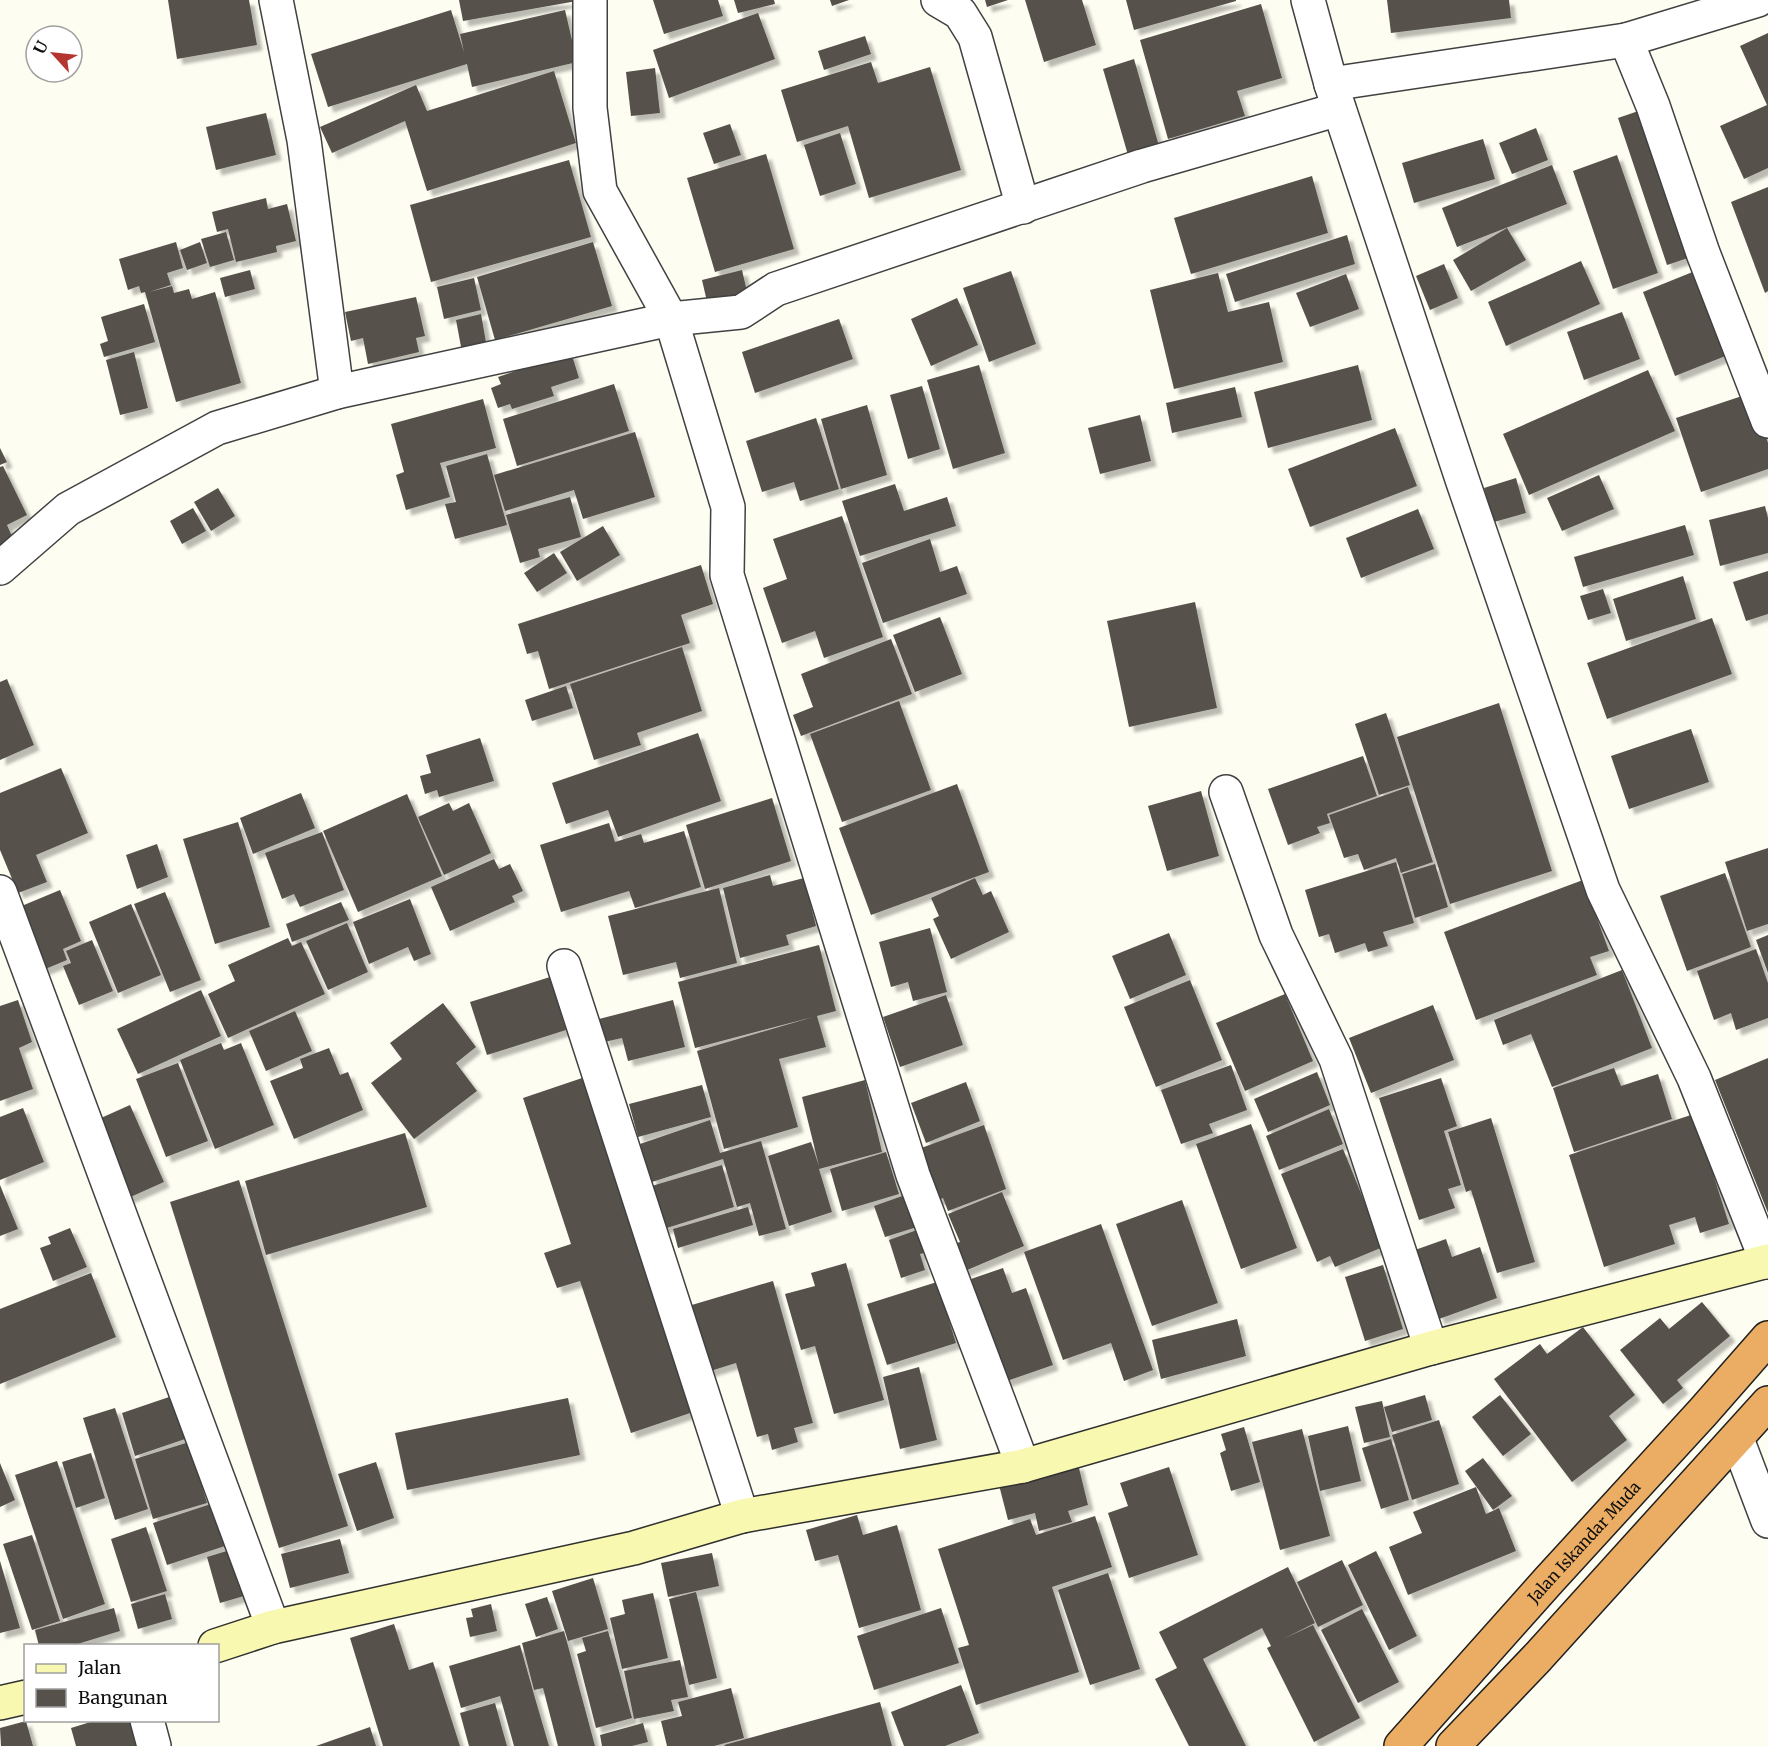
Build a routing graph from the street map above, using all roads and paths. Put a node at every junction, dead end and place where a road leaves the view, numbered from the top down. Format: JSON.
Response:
{"nodes":[{"id":1,"x":276,"y":0,"type":"edge"},
{"id":2,"x":590,"y":0,"type":"edge"},
{"id":3,"x":938,"y":0,"type":"edge"},
{"id":4,"x":1308,"y":0,"type":"edge"},
{"id":5,"x":1758,"y":0,"type":"edge"},
{"id":6,"x":1626,"y":40,"type":"junction"},
{"id":7,"x":1335,"y":97,"type":"junction"},
{"id":8,"x":1023,"y":207,"type":"junction"},
{"id":9,"x":671,"y":319,"type":"junction"},
{"id":10,"x":337,"y":392,"type":"junction"},
{"id":11,"x":1768,"y":422,"type":"edge"},
{"id":12,"x":0,"y":568,"type":"edge"},
{"id":13,"x":1226,"y":792,"type":"dead end"},
{"id":14,"x":0,"y":892,"type":"edge"},
{"id":15,"x":564,"y":966,"type":"dead end"},
{"id":16,"x":1767,"y":1262,"type":"edge"},
{"id":17,"x":1768,"y":1338,"type":"edge"},
{"id":18,"x":1431,"y":1348,"type":"junction"},
{"id":19,"x":1768,"y":1403,"type":"edge"},
{"id":20,"x":1737,"y":1439,"type":"junction"},
{"id":21,"x":1023,"y":1466,"type":"junction"},
{"id":22,"x":742,"y":1516,"type":"junction"},
{"id":23,"x":1768,"y":1521,"type":"edge"},
{"id":24,"x":273,"y":1628,"type":"junction"},
{"id":25,"x":219,"y":1645,"type":"edge"},
{"id":26,"x":24,"y":1697,"type":"edge"},
{"id":27,"x":0,"y":1703,"type":"edge"},
{"id":28,"x":148,"y":1722,"type":"edge"},
{"id":29,"x":154,"y":1746,"type":"edge"},
{"id":30,"x":1401,"y":1746,"type":"edge"},
{"id":31,"x":1453,"y":1746,"type":"edge"}],
"edges":[{"from":1,"to":10,"type":"street"},
{"from":2,"to":9,"type":"street"},
{"from":3,"to":8,"type":"street"},
{"from":4,"to":7,"type":"street"},
{"from":5,"to":6,"type":"street"},
{"from":6,"to":7,"type":"street"},
{"from":6,"to":11,"type":"street"},
{"from":7,"to":8,"type":"street"},
{"from":7,"to":16,"type":"street"},
{"from":8,"to":9,"type":"street"},
{"from":9,"to":10,"type":"street"},
{"from":9,"to":21,"type":"street"},
{"from":10,"to":12,"type":"street"},
{"from":13,"to":18,"type":"street"},
{"from":14,"to":24,"type":"street"},
{"from":15,"to":22,"type":"street"},
{"from":16,"to":18,"type":"street"},
{"from":17,"to":30,"type":"highway","name":"Jalan Iskandar Muda"},
{"from":18,"to":21,"type":"street"},
{"from":19,"to":20,"type":"highway"},
{"from":20,"to":23,"type":"street"},
{"from":20,"to":31,"type":"highway"},
{"from":21,"to":22,"type":"street"},
{"from":22,"to":24,"type":"street"},
{"from":24,"to":25,"type":"street"},
{"from":26,"to":27,"type":"street"},
{"from":28,"to":29,"type":"street"}]}
